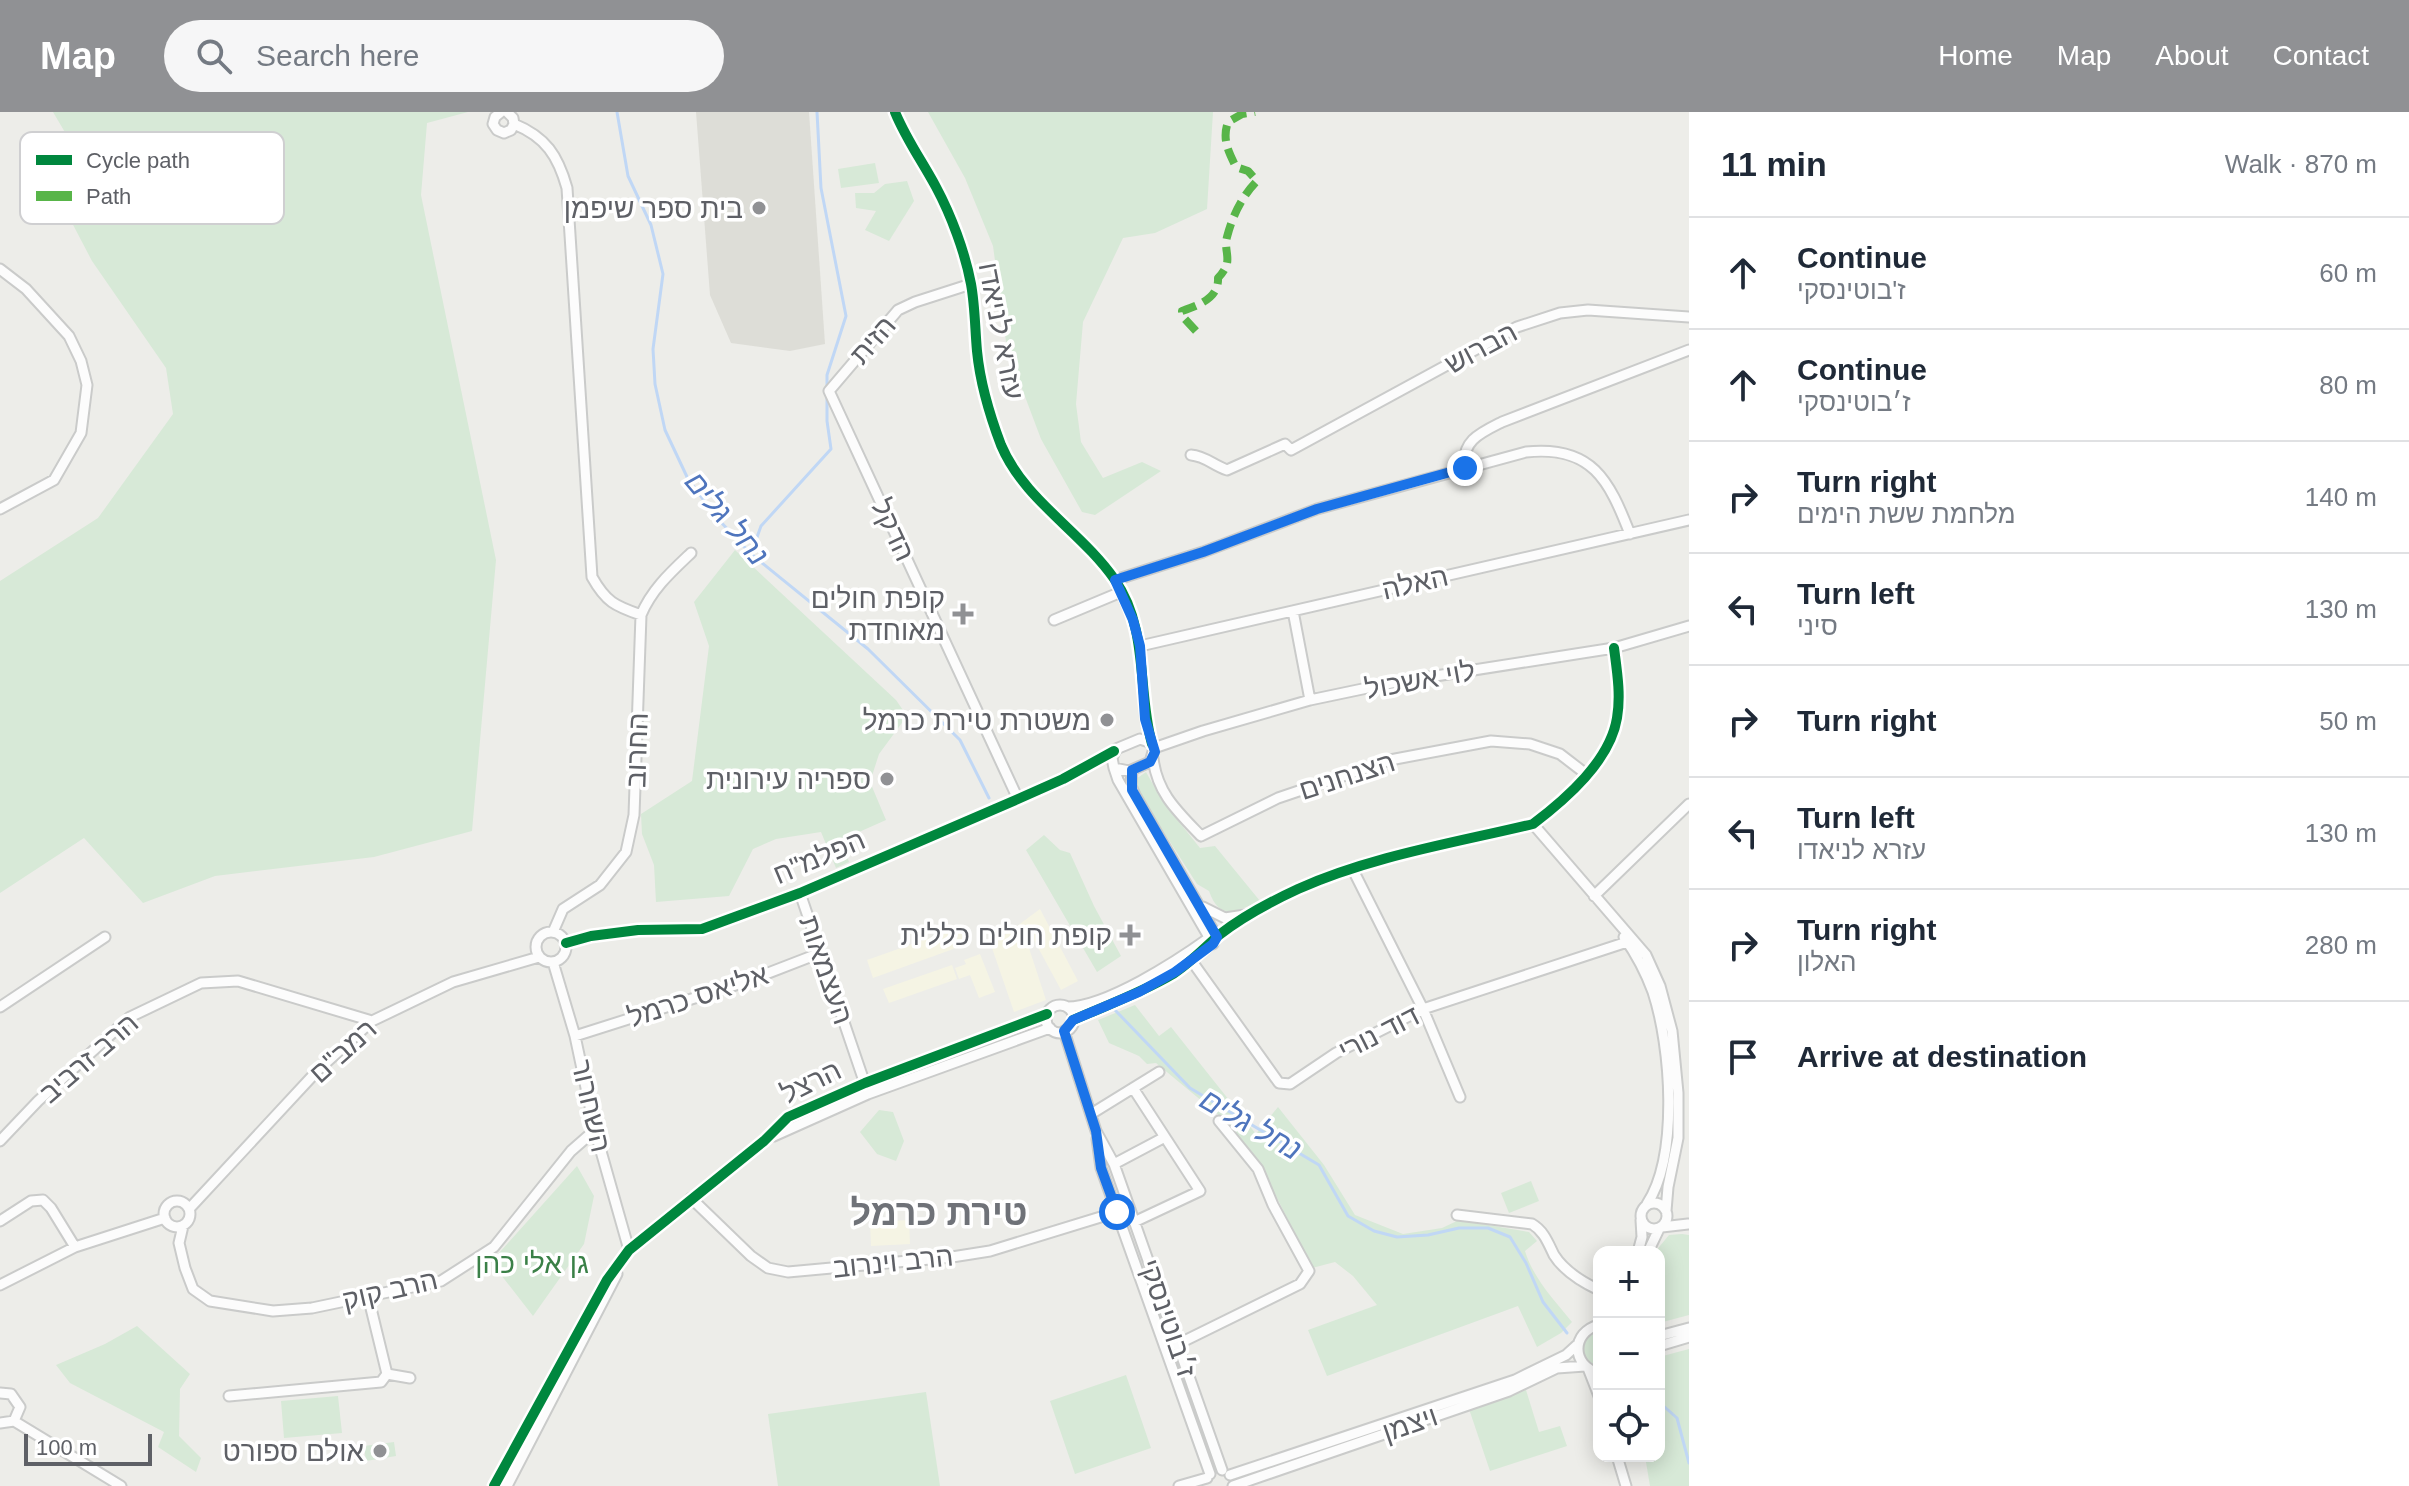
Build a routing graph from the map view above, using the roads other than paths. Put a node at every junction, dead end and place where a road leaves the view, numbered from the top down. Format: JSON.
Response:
{"nodes":[{"id":1,"x":504,"y":112,"type":"edge"},
{"id":2,"x":895,"y":112,"type":"edge"},
{"id":3,"x":514,"y":124,"type":"junction"},
{"id":4,"x":0,"y":269,"type":"edge"},
{"id":5,"x":971,"y":284,"type":"junction"},
{"id":6,"x":1689,"y":317,"type":"edge"},
{"id":7,"x":1689,"y":350,"type":"edge"},
{"id":8,"x":829,"y":391,"type":"joint"},
{"id":9,"x":1191,"y":455,"type":"dead end"},
{"id":10,"x":1465,"y":468,"type":"junction"},
{"id":11,"x":0,"y":509,"type":"edge"},
{"id":12,"x":1689,"y":520,"type":"edge"},
{"id":13,"x":1630,"y":534,"type":"junction"},
{"id":14,"x":691,"y":553,"type":"dead end"},
{"id":15,"x":1115,"y":580,"type":"junction"},
{"id":16,"x":1121,"y":592,"type":"junction"},
{"id":17,"x":1293,"y":611,"type":"junction"},
{"id":18,"x":641,"y":615,"type":"junction"},
{"id":19,"x":1054,"y":620,"type":"dead end"},
{"id":20,"x":1689,"y":626,"type":"edge"},
{"id":21,"x":1140,"y":646,"type":"junction"},
{"id":22,"x":1614,"y":648,"type":"junction"},
{"id":23,"x":1310,"y":700,"type":"junction"},
{"id":24,"x":1145,"y":719,"type":"junction"},
{"id":25,"x":1138,"y":739,"type":"junction"},
{"id":26,"x":1153,"y":750,"type":"junction"},
{"id":27,"x":1114,"y":751,"type":"junction"},
{"id":28,"x":1113,"y":766,"type":"junction"},
{"id":29,"x":1132,"y":770,"type":"junction"},
{"id":30,"x":1080,"y":771,"type":"junction"},
{"id":31,"x":1586,"y":774,"type":"junction"},
{"id":32,"x":1018,"y":799,"type":"junction"},
{"id":33,"x":1689,"y":804,"type":"edge"},
{"id":34,"x":1533,"y":824,"type":"junction"},
{"id":35,"x":1352,"y":868,"type":"junction"},
{"id":36,"x":800,"y":893,"type":"junction"},
{"id":37,"x":1594,"y":896,"type":"junction"},
{"id":38,"x":1198,"y":902,"type":"junction"},
{"id":39,"x":1256,"y":912,"type":"junction"},
{"id":40,"x":553,"y":932,"type":"junction"},
{"id":41,"x":105,"y":937,"type":"dead end"},
{"id":42,"x":1213,"y":940,"type":"junction"},
{"id":43,"x":1627,"y":942,"type":"junction"},
{"id":44,"x":566,"y":943,"type":"junction"},
{"id":45,"x":820,"y":953,"type":"junction"},
{"id":46,"x":539,"y":957,"type":"junction"},
{"id":47,"x":1191,"y":960,"type":"junction"},
{"id":48,"x":553,"y":962,"type":"junction"},
{"id":49,"x":0,"y":1007,"type":"edge"},
{"id":50,"x":1067,"y":1007,"type":"junction"},
{"id":51,"x":1423,"y":1009,"type":"junction"},
{"id":52,"x":1047,"y":1014,"type":"junction"},
{"id":53,"x":1073,"y":1020,"type":"junction"},
{"id":54,"x":372,"y":1021,"type":"junction"},
{"id":55,"x":1050,"y":1028,"type":"junction"},
{"id":56,"x":1064,"y":1031,"type":"junction"},
{"id":57,"x":575,"y":1036,"type":"junction"},
{"id":58,"x":1159,"y":1072,"type":"dead end"},
{"id":59,"x":866,"y":1088,"type":"junction"},
{"id":60,"x":1133,"y":1088,"type":"junction"},
{"id":61,"x":1678,"y":1093,"type":"junction"},
{"id":62,"x":1460,"y":1097,"type":"dead end"},
{"id":63,"x":1689,"y":1106,"type":"edge"},
{"id":64,"x":1091,"y":1114,"type":"junction"},
{"id":65,"x":1667,"y":1119,"type":"junction"},
{"id":66,"x":1684,"y":1120,"type":"edge"},
{"id":67,"x":1219,"y":1121,"type":"dead end"},
{"id":68,"x":595,"y":1130,"type":"junction"},
{"id":69,"x":1096,"y":1131,"type":"junction"},
{"id":70,"x":1165,"y":1137,"type":"junction"},
{"id":71,"x":0,"y":1141,"type":"edge"},
{"id":72,"x":1114,"y":1164,"type":"junction"},
{"id":73,"x":691,"y":1198,"type":"junction"},
{"id":74,"x":1647,"y":1204,"type":"junction"},
{"id":75,"x":189,"y":1209,"type":"junction"},
{"id":76,"x":1117,"y":1212,"type":"junction"},
{"id":77,"x":1666,"y":1212,"type":"junction"},
{"id":78,"x":1457,"y":1215,"type":"dead end"},
{"id":79,"x":165,"y":1218,"type":"junction"},
{"id":80,"x":1641,"y":1220,"type":"junction"},
{"id":81,"x":0,"y":1221,"type":"edge"},
{"id":82,"x":1134,"y":1222,"type":"junction"},
{"id":83,"x":1689,"y":1224,"type":"edge"},
{"id":84,"x":183,"y":1226,"type":"junction"},
{"id":85,"x":1660,"y":1228,"type":"junction"},
{"id":86,"x":1640,"y":1246,"type":"edge"},
{"id":87,"x":1651,"y":1246,"type":"edge"},
{"id":88,"x":75,"y":1247,"type":"junction"},
{"id":89,"x":629,"y":1250,"type":"junction"},
{"id":90,"x":0,"y":1285,"type":"edge"},
{"id":91,"x":1593,"y":1286,"type":"edge"},
{"id":92,"x":368,"y":1296,"type":"junction"},
{"id":93,"x":1593,"y":1328,"type":"edge"},
{"id":94,"x":1689,"y":1328,"type":"edge"},
{"id":95,"x":1665,"y":1334,"type":"edge"},
{"id":96,"x":1689,"y":1337,"type":"edge"},
{"id":97,"x":1665,"y":1344,"type":"edge"},
{"id":98,"x":1176,"y":1345,"type":"junction"},
{"id":99,"x":1577,"y":1345,"type":"junction"},
{"id":100,"x":1586,"y":1367,"type":"junction"},
{"id":101,"x":1593,"y":1370,"type":"edge"},
{"id":102,"x":387,"y":1374,"type":"junction"},
{"id":103,"x":410,"y":1378,"type":"dead end"},
{"id":104,"x":1596,"y":1390,"type":"edge"},
{"id":105,"x":0,"y":1393,"type":"edge"},
{"id":106,"x":229,"y":1396,"type":"dead end"},
{"id":107,"x":14,"y":1421,"type":"junction"},
{"id":108,"x":0,"y":1423,"type":"edge"},
{"id":109,"x":1619,"y":1462,"type":"edge"},
{"id":110,"x":1208,"y":1479,"type":"edge"},
{"id":111,"x":1229,"y":1479,"type":"edge"},
{"id":112,"x":121,"y":1486,"type":"edge"},
{"id":113,"x":494,"y":1486,"type":"edge"},
{"id":114,"x":507,"y":1486,"type":"edge"},
{"id":115,"x":1179,"y":1486,"type":"edge"},
{"id":116,"x":1626,"y":1486,"type":"edge"}],
"edges":[{"from":1,"to":3,"type":"street"},
{"from":1,"to":3,"type":"street"},
{"from":2,"to":5,"type":"street","name":"עזרא לניאדו"},
{"from":3,"to":18,"type":"street"},
{"from":4,"to":11,"type":"street"},
{"from":5,"to":8,"type":"street","name":"הזית"},
{"from":5,"to":15,"type":"street","name":"עזרא לניאדו"},
{"from":6,"to":9,"type":"street","name":"הברוש"},
{"from":7,"to":10,"type":"street"},
{"from":8,"to":32,"type":"street","name":"הדקל"},
{"from":10,"to":13,"type":"street"},
{"from":10,"to":15,"type":"street"},
{"from":12,"to":13,"type":"street","name":"האלה"},
{"from":13,"to":17,"type":"street","name":"האלה"},
{"from":14,"to":18,"type":"street","name":"החרוב"},
{"from":15,"to":16,"type":"street","name":"עזרא לניאדו"},
{"from":16,"to":19,"type":"street"},
{"from":16,"to":21,"type":"street","name":"עזרא לניאדו"},
{"from":17,"to":21,"type":"street","name":"האלה"},
{"from":17,"to":23,"type":"street"},
{"from":18,"to":40,"type":"street","name":"החרוב"},
{"from":20,"to":22,"type":"street","name":"לוי אשכול"},
{"from":21,"to":24,"type":"street","name":"עזרא לניאדו"},
{"from":22,"to":23,"type":"street","name":"לוי אשכול"},
{"from":22,"to":31,"type":"street"},
{"from":23,"to":26,"type":"street","name":"לוי אשכול"},
{"from":24,"to":25,"type":"street","name":"עזרא לניאדו"},
{"from":24,"to":26,"type":"street","name":"עזרא לניאדו"},
{"from":25,"to":26,"type":"street"},
{"from":25,"to":27,"type":"street","name":"הפלמ\"ח"},
{"from":26,"to":29,"type":"street","name":"לוי אשכול"},
{"from":26,"to":31,"type":"street","name":"הצנחנים"},
{"from":27,"to":28,"type":"street"},
{"from":27,"to":30,"type":"street","name":"הפלמ\"ח"},
{"from":28,"to":29,"type":"street","name":"הפלמ\"ח"},
{"from":28,"to":30,"type":"street","name":"הפלמ\"ח"},
{"from":28,"to":42,"type":"street"},
{"from":29,"to":38,"type":"street"},
{"from":30,"to":32,"type":"street","name":"הפלמ\"ח"},
{"from":31,"to":34,"type":"street"},
{"from":32,"to":36,"type":"street","name":"הפלמ\"ח"},
{"from":33,"to":37,"type":"street"},
{"from":34,"to":35,"type":"street"},
{"from":34,"to":37,"type":"street"},
{"from":35,"to":39,"type":"street"},
{"from":35,"to":51,"type":"street"},
{"from":36,"to":44,"type":"street","name":"הפלמ\"ח"},
{"from":36,"to":45,"type":"street","name":"העצמאות"},
{"from":37,"to":43,"type":"street"},
{"from":37,"to":61,"type":"street"},
{"from":38,"to":39,"type":"street"},
{"from":38,"to":42,"type":"street"},
{"from":39,"to":42,"type":"street"},
{"from":40,"to":44,"type":"street"},
{"from":40,"to":46,"type":"street"},
{"from":41,"to":49,"type":"street"},
{"from":42,"to":47,"type":"street"},
{"from":42,"to":50,"type":"street"},
{"from":43,"to":51,"type":"street","name":"דוד נורי"},
{"from":43,"to":65,"type":"street"},
{"from":44,"to":48,"type":"street"},
{"from":45,"to":57,"type":"street","name":"אליאס כרמל"},
{"from":45,"to":59,"type":"street","name":"העצמאות"},
{"from":46,"to":48,"type":"street"},
{"from":46,"to":54,"type":"street","name":"רמב\"ם"},
{"from":47,"to":51,"type":"street","name":"דוד נורי"},
{"from":47,"to":53,"type":"street"},
{"from":48,"to":57,"type":"street","name":"השחרור"},
{"from":50,"to":52,"type":"street"},
{"from":50,"to":53,"type":"street"},
{"from":51,"to":62,"type":"street"},
{"from":52,"to":55,"type":"street"},
{"from":52,"to":59,"type":"street","name":"הרצל"},
{"from":53,"to":56,"type":"street"},
{"from":54,"to":71,"type":"street","name":"הרב זרביב"},
{"from":54,"to":75,"type":"street","name":"רמב\"ם"},
{"from":55,"to":56,"type":"street"},
{"from":55,"to":59,"type":"street","name":"הרצל"},
{"from":56,"to":64,"type":"street","name":"ז׳בוטינסקי"},
{"from":57,"to":68,"type":"street","name":"השחרור"},
{"from":58,"to":60,"type":"street"},
{"from":59,"to":73,"type":"street","name":"הרצל"},
{"from":60,"to":64,"type":"street"},
{"from":60,"to":70,"type":"street"},
{"from":61,"to":63,"type":"street"},
{"from":61,"to":66,"type":"street"},
{"from":64,"to":69,"type":"street","name":"ז׳בוטינסקי"},
{"from":65,"to":66,"type":"street"},
{"from":65,"to":74,"type":"street"},
{"from":66,"to":77,"type":"street"},
{"from":67,"to":98,"type":"street"},
{"from":68,"to":89,"type":"street","name":"השחרור"},
{"from":68,"to":92,"type":"street","name":"הרב קוק"},
{"from":69,"to":72,"type":"street","name":"ז׳בוטינסקי"},
{"from":69,"to":76,"type":"street"},
{"from":70,"to":72,"type":"street"},
{"from":70,"to":82,"type":"street"},
{"from":72,"to":82,"type":"street","name":"ז׳בוטינסקי"},
{"from":73,"to":76,"type":"street","name":"הרב וינרוב"},
{"from":73,"to":89,"type":"street","name":"הרצל"},
{"from":74,"to":77,"type":"street"},
{"from":74,"to":80,"type":"street"},
{"from":75,"to":79,"type":"street","name":"רמב\"ם"},
{"from":75,"to":84,"type":"street","name":"רמב\"ם"},
{"from":76,"to":110,"type":"street"},
{"from":77,"to":83,"type":"street"},
{"from":77,"to":85,"type":"street"},
{"from":78,"to":91,"type":"street"},
{"from":79,"to":84,"type":"street"},
{"from":79,"to":88,"type":"street","name":"רמב\"ם"},
{"from":80,"to":85,"type":"street"},
{"from":80,"to":86,"type":"street"},
{"from":81,"to":88,"type":"street"},
{"from":82,"to":98,"type":"street","name":"ז׳בוטינסקי"},
{"from":83,"to":85,"type":"street"},
{"from":84,"to":92,"type":"street","name":"הרב קוק"},
{"from":85,"to":87,"type":"street"},
{"from":88,"to":90,"type":"street","name":"רמב\"ם"},
{"from":89,"to":113,"type":"street","name":"הרצל"},
{"from":89,"to":114,"type":"street","name":"הרצל"},
{"from":92,"to":102,"type":"street"},
{"from":93,"to":99,"type":"street","name":"ויצמן"},
{"from":94,"to":95,"type":"street"},
{"from":96,"to":97,"type":"street"},
{"from":98,"to":111,"type":"street","name":"ז׳בוטינסקי"},
{"from":99,"to":100,"type":"street"},
{"from":99,"to":111,"type":"street","name":"ויצמן"},
{"from":100,"to":101,"type":"street"},
{"from":100,"to":104,"type":"street"},
{"from":100,"to":111,"type":"street","name":"ויצמן"},
{"from":102,"to":103,"type":"street"},
{"from":102,"to":106,"type":"street"},
{"from":105,"to":107,"type":"street"},
{"from":107,"to":108,"type":"street"},
{"from":107,"to":112,"type":"street"},
{"from":109,"to":116,"type":"street"},
{"from":110,"to":111,"type":"street"},
{"from":110,"to":115,"type":"street"}]}
